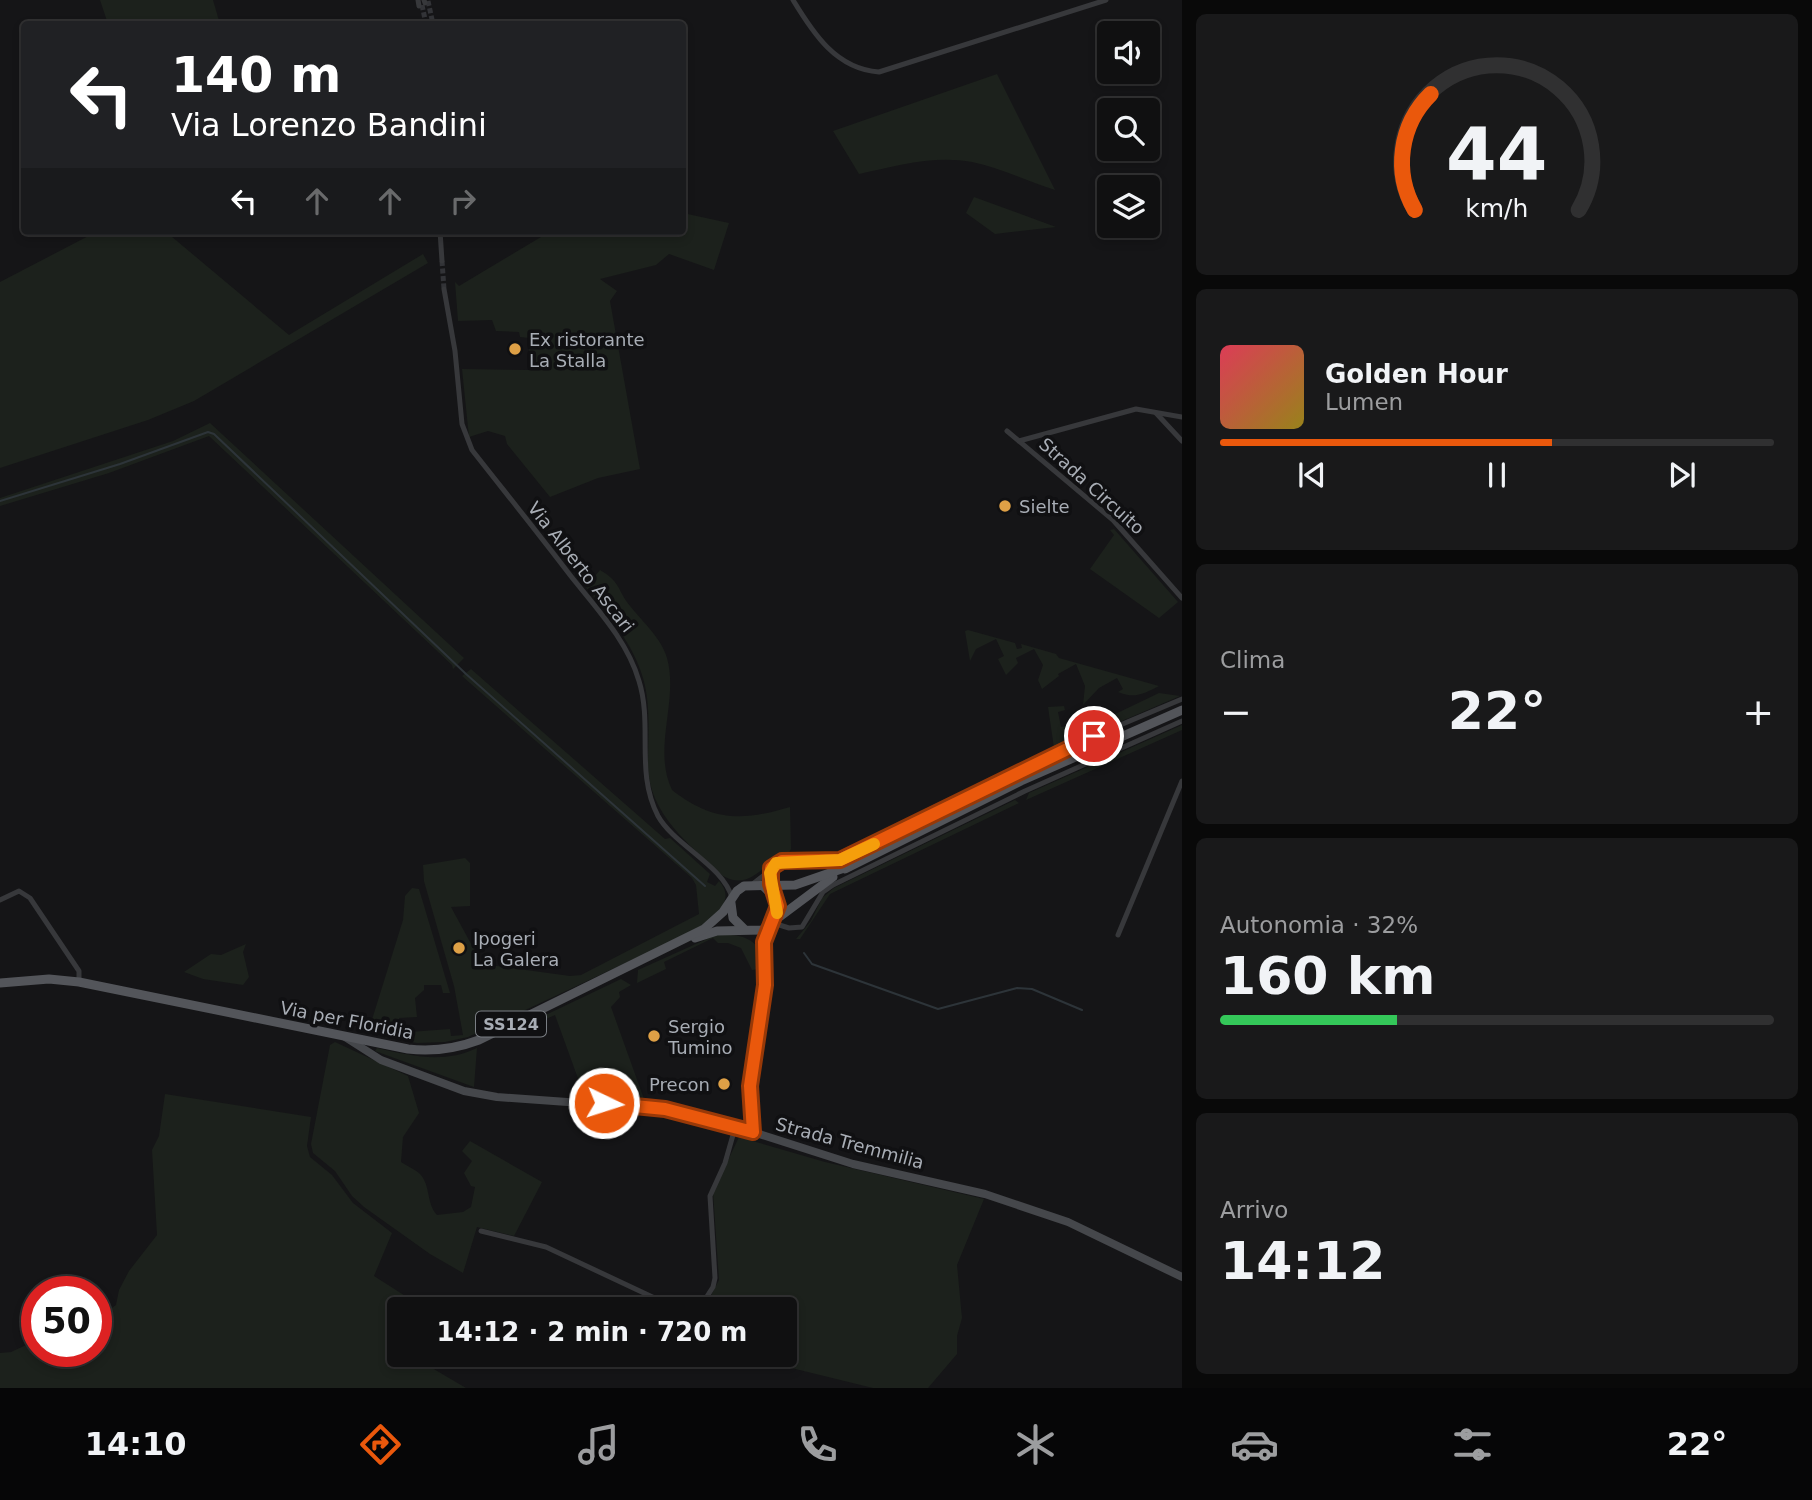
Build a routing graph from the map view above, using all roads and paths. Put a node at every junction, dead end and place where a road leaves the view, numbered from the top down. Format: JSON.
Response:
{"nodes":[{"id":1,"x":793,"y":0,"type":"edge"},
{"id":2,"x":1105,"y":0,"type":"edge"},
{"id":3,"x":442,"y":235,"type":"edge"},
{"id":4,"x":443,"y":260,"type":"tunnel mouth"},
{"id":5,"x":446,"y":287,"type":"tunnel mouth"},
{"id":6,"x":1156,"y":414,"type":"junction"},
{"id":7,"x":1182,"y":417,"type":"edge"},
{"id":8,"x":1007,"y":431,"type":"dead end"},
{"id":9,"x":1019,"y":441,"type":"junction"},
{"id":10,"x":1182,"y":441,"type":"edge"},
{"id":11,"x":1182,"y":598,"type":"edge"},
{"id":12,"x":1182,"y":699,"type":"edge"},
{"id":13,"x":1182,"y":710,"type":"edge"},
{"id":14,"x":1182,"y":721,"type":"edge"},
{"id":15,"x":1182,"y":781,"type":"edge"},
{"id":16,"x":850,"y":866,"type":"junction"},
{"id":17,"x":771,"y":868,"type":"junction"},
{"id":18,"x":726,"y":884,"type":"junction"},
{"id":19,"x":751,"y":885,"type":"junction"},
{"id":20,"x":772,"y":889,"type":"junction"},
{"id":21,"x":0,"y":900,"type":"edge"},
{"id":22,"x":731,"y":900,"type":"junction"},
{"id":23,"x":772,"y":923,"type":"junction"},
{"id":24,"x":749,"y":930,"type":"junction"},
{"id":25,"x":1118,"y":935,"type":"dead end"},
{"id":26,"x":669,"y":948,"type":"junction"},
{"id":27,"x":765,"y":951,"type":"junction"},
{"id":28,"x":79,"y":982,"type":"junction"},
{"id":29,"x":0,"y":983,"type":"edge"},
{"id":30,"x":342,"y":1035,"type":"junction"},
{"id":31,"x":735,"y":1128,"type":"junction"},
{"id":32,"x":753,"y":1132,"type":"junction"},
{"id":33,"x":481,"y":1231,"type":"dead end"},
{"id":34,"x":1182,"y":1277,"type":"edge"},
{"id":35,"x":652,"y":1297,"type":"edge"},
{"id":36,"x":707,"y":1297,"type":"edge"}],
"edges":[{"from":1,"to":2,"type":"street"},
{"from":3,"to":4,"type":"street"},
{"from":5,"to":18,"type":"street","name":"Via Alberto Ascari"},
{"from":6,"to":7,"type":"street"},
{"from":6,"to":9,"type":"street"},
{"from":6,"to":10,"type":"street"},
{"from":8,"to":9,"type":"street","name":"Strada Circuito"},
{"from":9,"to":11,"type":"street","name":"Strada Circuito"},
{"from":12,"to":17,"type":"street"},
{"from":13,"to":16,"type":"main road"},
{"from":14,"to":23,"type":"street"},
{"from":15,"to":25,"type":"street"},
{"from":16,"to":20,"type":"main road"},
{"from":16,"to":23,"type":"main road"},
{"from":17,"to":19,"type":"street"},
{"from":17,"to":20,"type":"street"},
{"from":18,"to":19,"type":"street"},
{"from":18,"to":22,"type":"street"},
{"from":19,"to":20,"type":"main road"},
{"from":19,"to":22,"type":"main road"},
{"from":20,"to":23,"type":"main road"},
{"from":21,"to":28,"type":"street"},
{"from":22,"to":24,"type":"main road"},
{"from":22,"to":26,"type":"main road"},
{"from":23,"to":24,"type":"main road"},
{"from":23,"to":27,"type":"main road"},
{"from":24,"to":26,"type":"main road"},
{"from":24,"to":27,"type":"main road"},
{"from":26,"to":30,"type":"main road","name":"Via per Floridia","number":"SS124"},
{"from":27,"to":32,"type":"main road"},
{"from":28,"to":29,"type":"main road","name":"Via per Floridia"},
{"from":28,"to":30,"type":"main road","name":"Via per Floridia"},
{"from":30,"to":31,"type":"main road","name":"Strada Tremmilia"},
{"from":31,"to":32,"type":"main road","name":"Strada Tremmilia"},
{"from":31,"to":36,"type":"street"},
{"from":32,"to":34,"type":"main road","name":"Strada Tremmilia"},
{"from":33,"to":35,"type":"street"}]}
